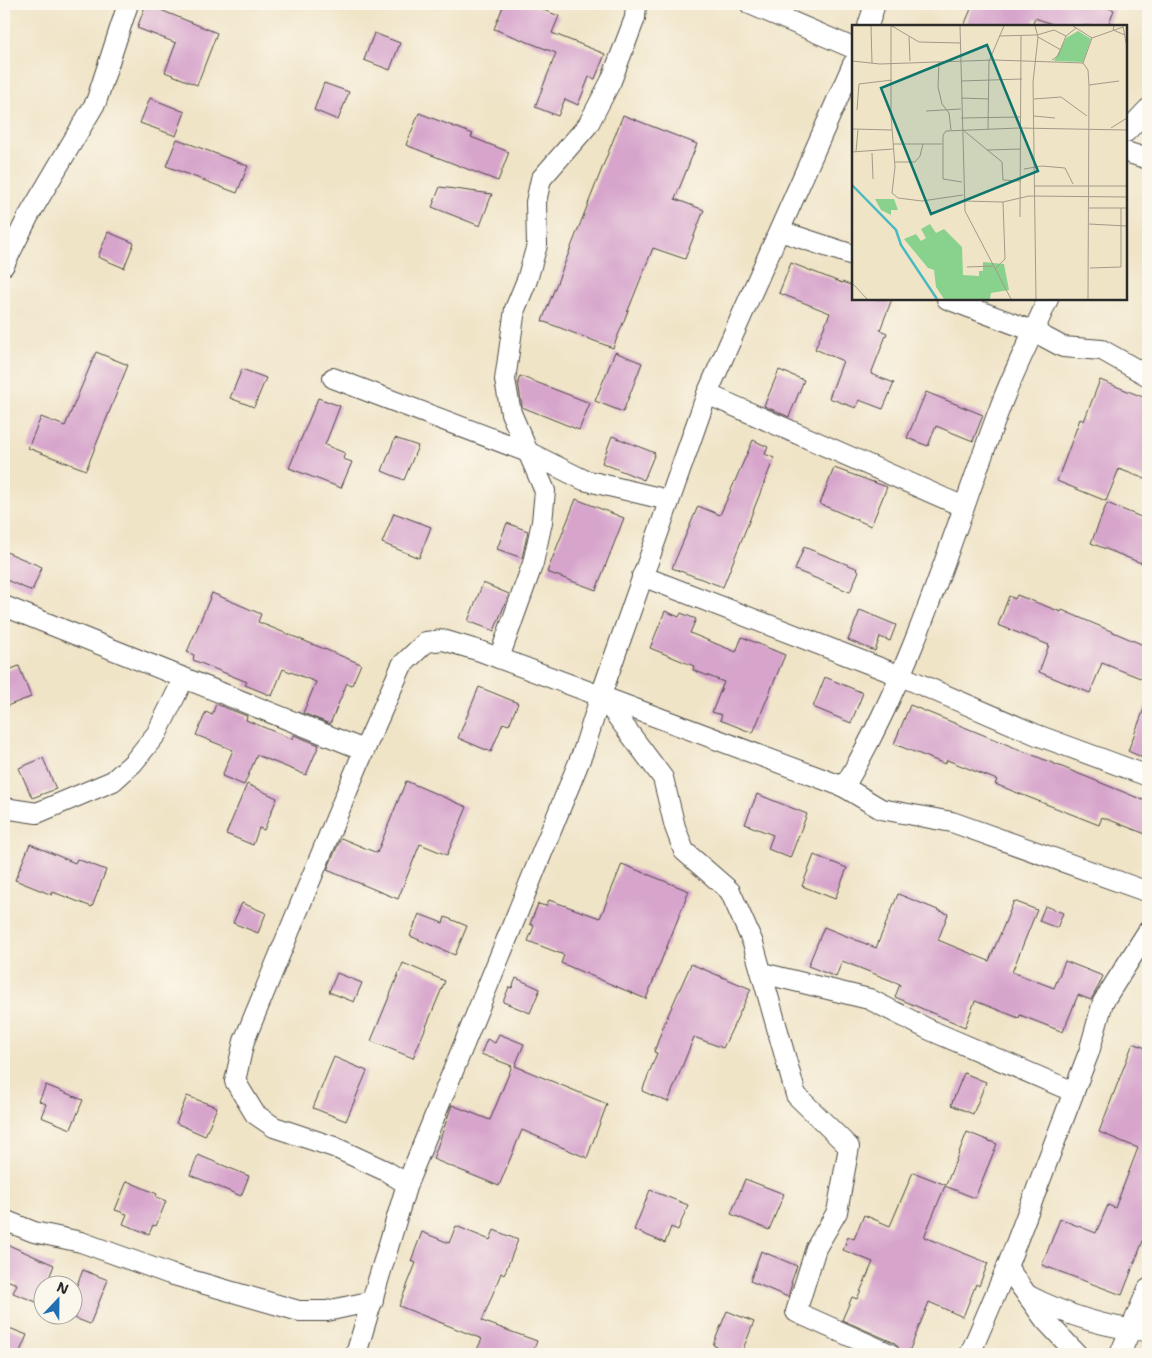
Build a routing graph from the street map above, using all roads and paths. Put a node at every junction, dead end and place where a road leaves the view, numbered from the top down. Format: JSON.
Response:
{"nodes":[{"id":1,"x":128,"y":4,"type":"edge"},
{"id":2,"x":636,"y":4,"type":"edge"},
{"id":3,"x":750,"y":4,"type":"edge"},
{"id":4,"x":875,"y":4,"type":"edge"},
{"id":5,"x":868,"y":25,"type":"edge"},
{"id":6,"x":852,"y":48,"type":"edge"},
{"id":7,"x":852,"y":66,"type":"edge"},
{"id":8,"x":1148,"y":109,"type":"edge"},
{"id":9,"x":1127,"y":131,"type":"edge"},
{"id":10,"x":1127,"y":152,"type":"edge"},
{"id":11,"x":1148,"y":159,"type":"edge"},
{"id":12,"x":780,"y":232,"type":"junction"},
{"id":13,"x":852,"y":255,"type":"edge"},
{"id":14,"x":4,"y":265,"type":"edge"},
{"id":15,"x":950,"y":300,"type":"edge"},
{"id":16,"x":1048,"y":300,"type":"edge"},
{"id":17,"x":1034,"y":331,"type":"junction"},
{"id":18,"x":1148,"y":376,"type":"edge"},
{"id":19,"x":333,"y":378,"type":"dead end"},
{"id":20,"x":707,"y":394,"type":"junction"},
{"id":21,"x":530,"y":453,"type":"junction"},
{"id":22,"x":668,"y":500,"type":"junction"},
{"id":23,"x":964,"y":507,"type":"junction"},
{"id":24,"x":642,"y":576,"type":"junction"},
{"id":25,"x":4,"y":606,"type":"edge"},
{"id":26,"x":499,"y":658,"type":"junction"},
{"id":27,"x":901,"y":676,"type":"junction"},
{"id":28,"x":184,"y":678,"type":"junction"},
{"id":29,"x":600,"y":696,"type":"junction"},
{"id":30,"x":364,"y":750,"type":"junction"},
{"id":31,"x":1148,"y":776,"type":"edge"},
{"id":32,"x":844,"y":787,"type":"junction"},
{"id":33,"x":4,"y":808,"type":"edge"},
{"id":34,"x":1148,"y":892,"type":"edge"},
{"id":35,"x":1148,"y":931,"type":"edge"},
{"id":36,"x":762,"y":973,"type":"junction"},
{"id":37,"x":1074,"y":1092,"type":"junction"},
{"id":38,"x":407,"y":1184,"type":"junction"},
{"id":39,"x":4,"y":1220,"type":"edge"},
{"id":40,"x":1007,"y":1267,"type":"junction"},
{"id":41,"x":1148,"y":1289,"type":"edge"},
{"id":42,"x":1027,"y":1295,"type":"junction"},
{"id":43,"x":372,"y":1301,"type":"junction"},
{"id":44,"x":1140,"y":1330,"type":"edge"},
{"id":45,"x":356,"y":1354,"type":"edge"},
{"id":46,"x":890,"y":1354,"type":"edge"},
{"id":47,"x":970,"y":1354,"type":"edge"},
{"id":48,"x":1077,"y":1354,"type":"edge"},
{"id":49,"x":1120,"y":1354,"type":"edge"}],
"edges":[{"from":1,"to":14,"type":"street"},
{"from":2,"to":21,"type":"street"},
{"from":3,"to":6,"type":"street"},
{"from":4,"to":5,"type":"street"},
{"from":7,"to":12,"type":"street"},
{"from":8,"to":9,"type":"street"},
{"from":10,"to":11,"type":"street"},
{"from":12,"to":13,"type":"street"},
{"from":12,"to":20,"type":"street"},
{"from":15,"to":17,"type":"street"},
{"from":16,"to":17,"type":"street"},
{"from":17,"to":18,"type":"street"},
{"from":17,"to":23,"type":"street"},
{"from":19,"to":21,"type":"street"},
{"from":20,"to":22,"type":"street"},
{"from":20,"to":23,"type":"street"},
{"from":21,"to":22,"type":"street"},
{"from":21,"to":26,"type":"street"},
{"from":22,"to":24,"type":"street"},
{"from":23,"to":27,"type":"street"},
{"from":24,"to":27,"type":"street"},
{"from":24,"to":29,"type":"street"},
{"from":25,"to":28,"type":"street"},
{"from":26,"to":29,"type":"street"},
{"from":26,"to":30,"type":"street"},
{"from":27,"to":31,"type":"street"},
{"from":27,"to":32,"type":"street"},
{"from":28,"to":30,"type":"street"},
{"from":28,"to":33,"type":"street"},
{"from":29,"to":32,"type":"street"},
{"from":29,"to":36,"type":"street"},
{"from":29,"to":38,"type":"street"},
{"from":30,"to":38,"type":"street"},
{"from":32,"to":34,"type":"street"},
{"from":35,"to":37,"type":"street"},
{"from":36,"to":37,"type":"street"},
{"from":36,"to":46,"type":"street"},
{"from":37,"to":40,"type":"street"},
{"from":38,"to":43,"type":"street"},
{"from":39,"to":43,"type":"street"},
{"from":40,"to":42,"type":"street"},
{"from":40,"to":47,"type":"street"},
{"from":41,"to":44,"type":"street"},
{"from":42,"to":44,"type":"street"},
{"from":42,"to":48,"type":"street"},
{"from":43,"to":45,"type":"street"},
{"from":44,"to":49,"type":"street"}]}
